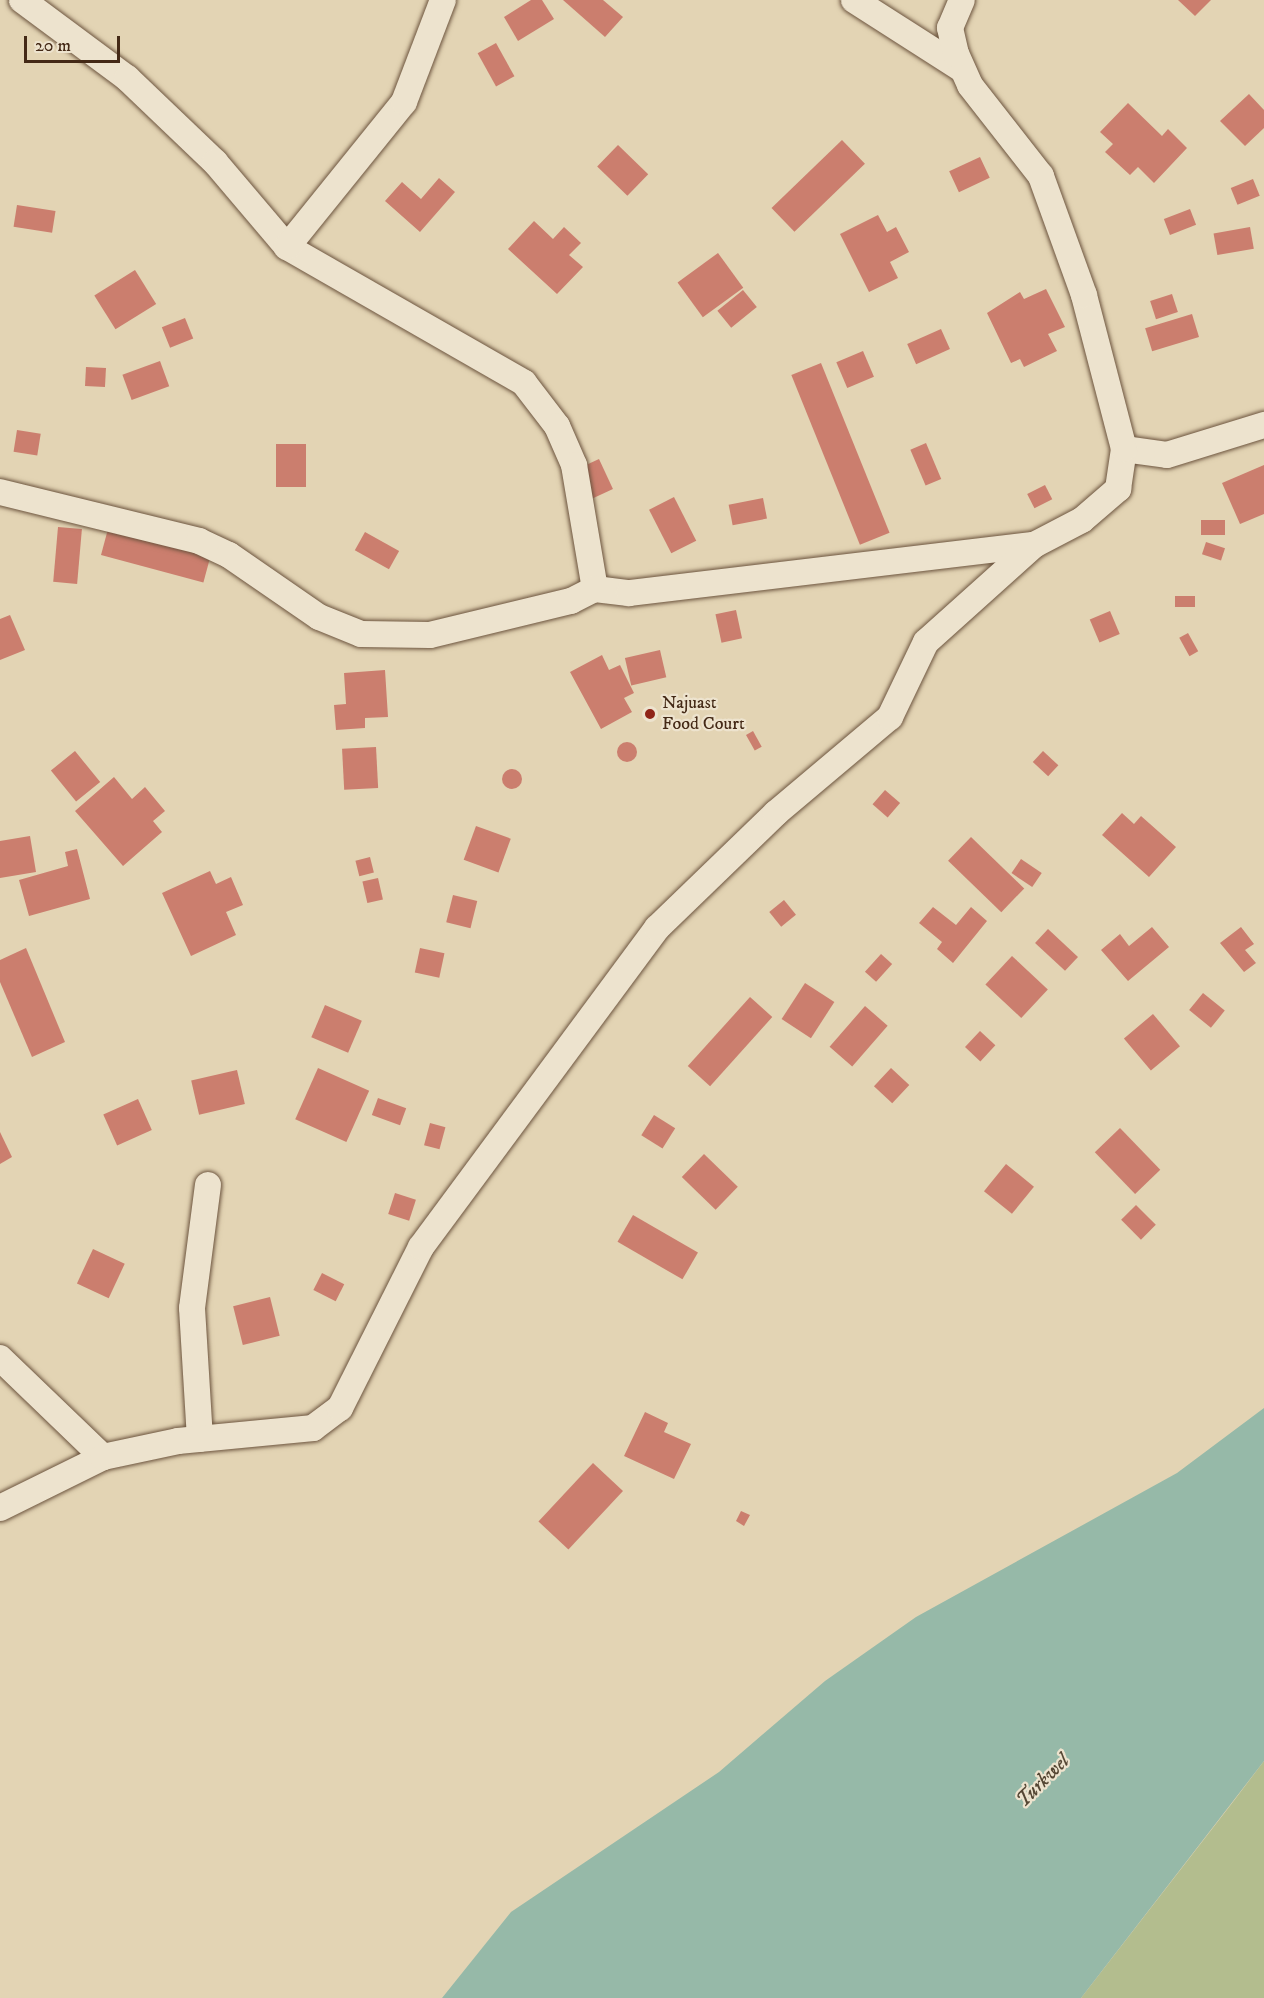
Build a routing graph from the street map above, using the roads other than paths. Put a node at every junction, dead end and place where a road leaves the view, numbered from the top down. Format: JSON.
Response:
{"nodes":[{"id":1,"x":22,"y":0,"type":"edge"},
{"id":2,"x":443,"y":0,"type":"edge"},
{"id":3,"x":854,"y":0,"type":"edge"},
{"id":4,"x":962,"y":0,"type":"edge"},
{"id":5,"x":962,"y":69,"type":"junction"},
{"id":6,"x":286,"y":247,"type":"junction"},
{"id":7,"x":1264,"y":425,"type":"edge"},
{"id":8,"x":1124,"y":449,"type":"junction"},
{"id":9,"x":0,"y":492,"type":"edge"},
{"id":10,"x":1034,"y":545,"type":"junction"},
{"id":11,"x":595,"y":589,"type":"junction"},
{"id":12,"x":208,"y":1185,"type":"dead end"},
{"id":13,"x":0,"y":1358,"type":"edge"},
{"id":14,"x":200,"y":1439,"type":"junction"},
{"id":15,"x":103,"y":1457,"type":"junction"},
{"id":16,"x":0,"y":1508,"type":"edge"}],
"edges":[{"from":1,"to":6,"type":"street"},
{"from":2,"to":6,"type":"street"},
{"from":3,"to":5,"type":"street"},
{"from":4,"to":5,"type":"street"},
{"from":5,"to":8,"type":"street"},
{"from":6,"to":11,"type":"street"},
{"from":7,"to":8,"type":"street"},
{"from":8,"to":10,"type":"street"},
{"from":9,"to":11,"type":"street"},
{"from":10,"to":11,"type":"street"},
{"from":10,"to":14,"type":"street"},
{"from":12,"to":14,"type":"street"},
{"from":13,"to":15,"type":"street"},
{"from":14,"to":15,"type":"street"},
{"from":15,"to":16,"type":"street"}]}
